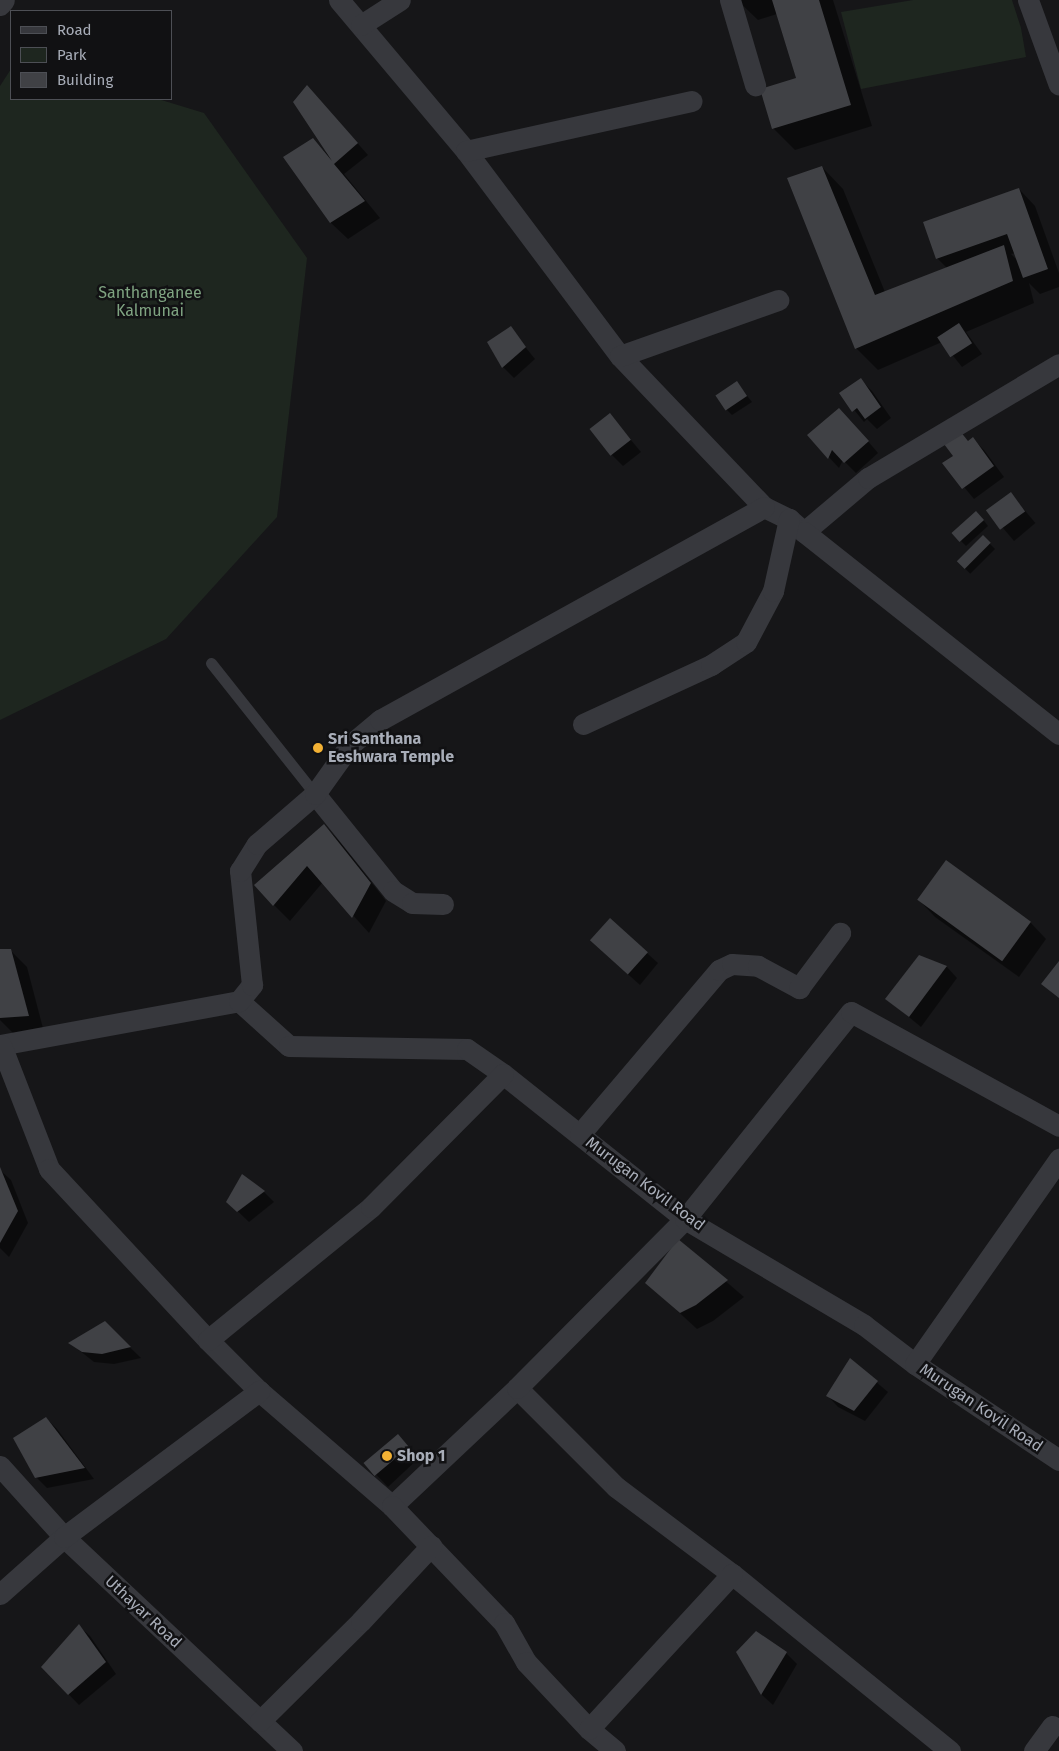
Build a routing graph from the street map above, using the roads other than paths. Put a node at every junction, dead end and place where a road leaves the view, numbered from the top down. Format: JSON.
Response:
{"nodes":[{"id":1,"x":4,"y":0,"type":"edge"},
{"id":2,"x":339,"y":0,"type":"edge"},
{"id":3,"x":400,"y":0,"type":"edge"},
{"id":4,"x":730,"y":0,"type":"edge"},
{"id":5,"x":1028,"y":0,"type":"edge"},
{"id":6,"x":0,"y":5,"type":"edge"},
{"id":7,"x":361,"y":26,"type":"junction"},
{"id":8,"x":755,"y":85,"type":"dead end"},
{"id":9,"x":1059,"y":85,"type":"edge"},
{"id":10,"x":692,"y":101,"type":"dead end"},
{"id":11,"x":466,"y":151,"type":"junction"},
{"id":12,"x":778,"y":300,"type":"dead end"},
{"id":13,"x":620,"y":356,"type":"junction"},
{"id":14,"x":1059,"y":364,"type":"edge"},
{"id":15,"x":764,"y":506,"type":"junction"},
{"id":16,"x":797,"y":525,"type":"junction"},
{"id":17,"x":211,"y":663,"type":"dead end"},
{"id":18,"x":583,"y":724,"type":"dead end"},
{"id":19,"x":1059,"y":734,"type":"edge"},
{"id":20,"x":315,"y":794,"type":"junction"},
{"id":21,"x":443,"y":904,"type":"dead end"},
{"id":22,"x":840,"y":933,"type":"dead end"},
{"id":23,"x":239,"y":1001,"type":"junction"},
{"id":24,"x":0,"y":1045,"type":"edge"},
{"id":25,"x":503,"y":1074,"type":"junction"},
{"id":26,"x":1059,"y":1126,"type":"edge"},
{"id":27,"x":580,"y":1134,"type":"junction"},
{"id":28,"x":1059,"y":1159,"type":"edge"},
{"id":29,"x":686,"y":1219,"type":"junction"},
{"id":30,"x":208,"y":1340,"type":"junction"},
{"id":31,"x":915,"y":1364,"type":"junction"},
{"id":32,"x":517,"y":1388,"type":"junction"},
{"id":33,"x":259,"y":1391,"type":"junction"},
{"id":34,"x":1059,"y":1460,"type":"edge"},
{"id":35,"x":0,"y":1466,"type":"edge"},
{"id":36,"x":392,"y":1506,"type":"junction"},
{"id":37,"x":64,"y":1537,"type":"junction"},
{"id":38,"x":431,"y":1546,"type":"junction"},
{"id":39,"x":732,"y":1574,"type":"junction"},
{"id":40,"x":0,"y":1594,"type":"edge"},
{"id":41,"x":260,"y":1722,"type":"junction"},
{"id":42,"x":1052,"y":1726,"type":"dead end"},
{"id":43,"x":590,"y":1729,"type":"junction"},
{"id":44,"x":292,"y":1751,"type":"edge"},
{"id":45,"x":615,"y":1751,"type":"edge"},
{"id":46,"x":950,"y":1751,"type":"edge"},
{"id":47,"x":1034,"y":1751,"type":"edge"}],
"edges":[{"from":1,"to":6,"type":"street"},
{"from":2,"to":7,"type":"street"},
{"from":3,"to":7,"type":"street"},
{"from":4,"to":8,"type":"street"},
{"from":5,"to":9,"type":"street"},
{"from":7,"to":11,"type":"street"},
{"from":10,"to":11,"type":"street"},
{"from":11,"to":13,"type":"street"},
{"from":12,"to":13,"type":"street"},
{"from":13,"to":15,"type":"street"},
{"from":14,"to":16,"type":"street"},
{"from":15,"to":16,"type":"street"},
{"from":15,"to":20,"type":"street"},
{"from":16,"to":18,"type":"street"},
{"from":16,"to":19,"type":"street"},
{"from":17,"to":20,"type":"lane"},
{"from":20,"to":21,"type":"street"},
{"from":20,"to":23,"type":"street"},
{"from":22,"to":27,"type":"street"},
{"from":23,"to":24,"type":"street"},
{"from":23,"to":25,"type":"street","name":"Murugan Kovil Road"},
{"from":24,"to":30,"type":"street"},
{"from":25,"to":27,"type":"street","name":"Murugan Kovil Road"},
{"from":25,"to":30,"type":"street"},
{"from":26,"to":29,"type":"street"},
{"from":27,"to":29,"type":"street","name":"Murugan Kovil Road"},
{"from":28,"to":31,"type":"street"},
{"from":29,"to":31,"type":"street","name":"Murugan Kovil Road"},
{"from":29,"to":32,"type":"street"},
{"from":30,"to":33,"type":"street"},
{"from":31,"to":34,"type":"street","name":"Murugan Kovil Road"},
{"from":32,"to":36,"type":"street"},
{"from":32,"to":39,"type":"street"},
{"from":33,"to":36,"type":"street"},
{"from":33,"to":37,"type":"street"},
{"from":35,"to":37,"type":"street","name":"Uthayar Road"},
{"from":36,"to":38,"type":"street"},
{"from":37,"to":40,"type":"street"},
{"from":37,"to":41,"type":"street","name":"Uthayar Road"},
{"from":38,"to":41,"type":"street"},
{"from":38,"to":43,"type":"street"},
{"from":39,"to":43,"type":"street"},
{"from":39,"to":46,"type":"street"},
{"from":41,"to":44,"type":"street","name":"Uthayar Road"},
{"from":42,"to":47,"type":"street"},
{"from":43,"to":45,"type":"street"}]}
